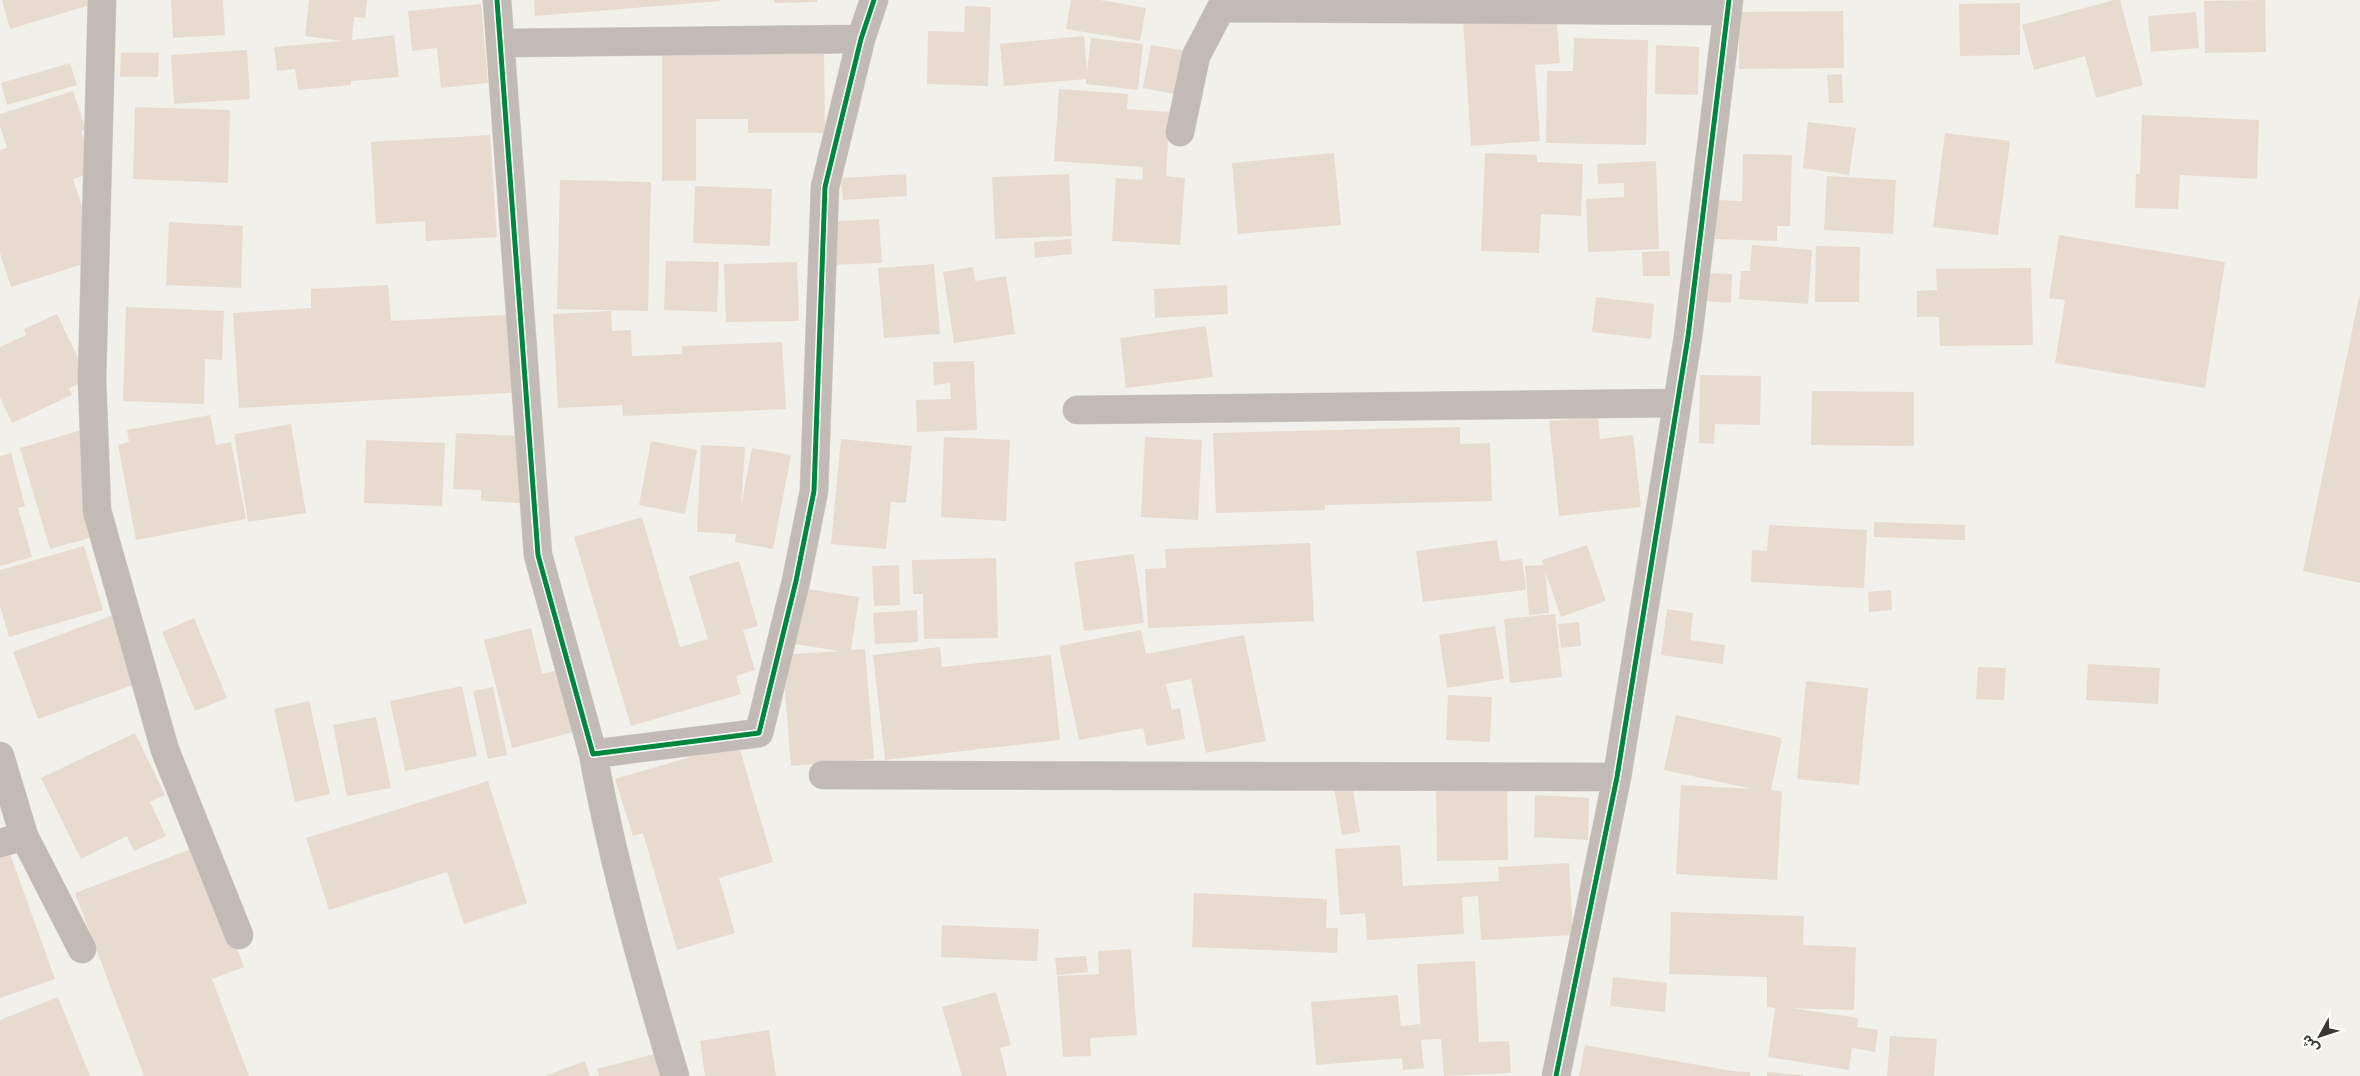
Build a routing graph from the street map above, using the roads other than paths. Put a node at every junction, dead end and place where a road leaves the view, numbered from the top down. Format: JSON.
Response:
{"nodes":[{"id":1,"x":102,"y":0,"type":"edge"},
{"id":2,"x":497,"y":0,"type":"edge"},
{"id":3,"x":874,"y":0,"type":"edge"},
{"id":4,"x":1728,"y":6,"type":"edge"},
{"id":5,"x":862,"y":39,"type":"junction"},
{"id":6,"x":500,"y":43,"type":"junction"},
{"id":7,"x":1180,"y":132,"type":"dead end"},
{"id":8,"x":1677,"y":403,"type":"junction"},
{"id":9,"x":1078,"y":410,"type":"dead end"},
{"id":10,"x":593,"y":754,"type":"junction"},
{"id":11,"x":0,"y":756,"type":"edge"},
{"id":12,"x":823,"y":775,"type":"dead end"},
{"id":13,"x":1617,"y":778,"type":"junction"},
{"id":14,"x":12,"y":840,"type":"edge"},
{"id":15,"x":239,"y":936,"type":"dead end"},
{"id":16,"x":82,"y":949,"type":"dead end"},
{"id":17,"x":675,"y":1076,"type":"edge"},
{"id":18,"x":1556,"y":1076,"type":"edge"}],
"edges":[{"from":1,"to":15,"type":"street"},
{"from":2,"to":6,"type":"street"},
{"from":3,"to":5,"type":"street"},
{"from":4,"to":7,"type":"street"},
{"from":4,"to":8,"type":"street"},
{"from":5,"to":6,"type":"street"},
{"from":5,"to":10,"type":"street"},
{"from":6,"to":10,"type":"street"},
{"from":8,"to":9,"type":"street"},
{"from":8,"to":13,"type":"street"},
{"from":10,"to":17,"type":"street"},
{"from":11,"to":14,"type":"street"},
{"from":12,"to":13,"type":"street"},
{"from":13,"to":18,"type":"street"},
{"from":14,"to":16,"type":"street"}]}
